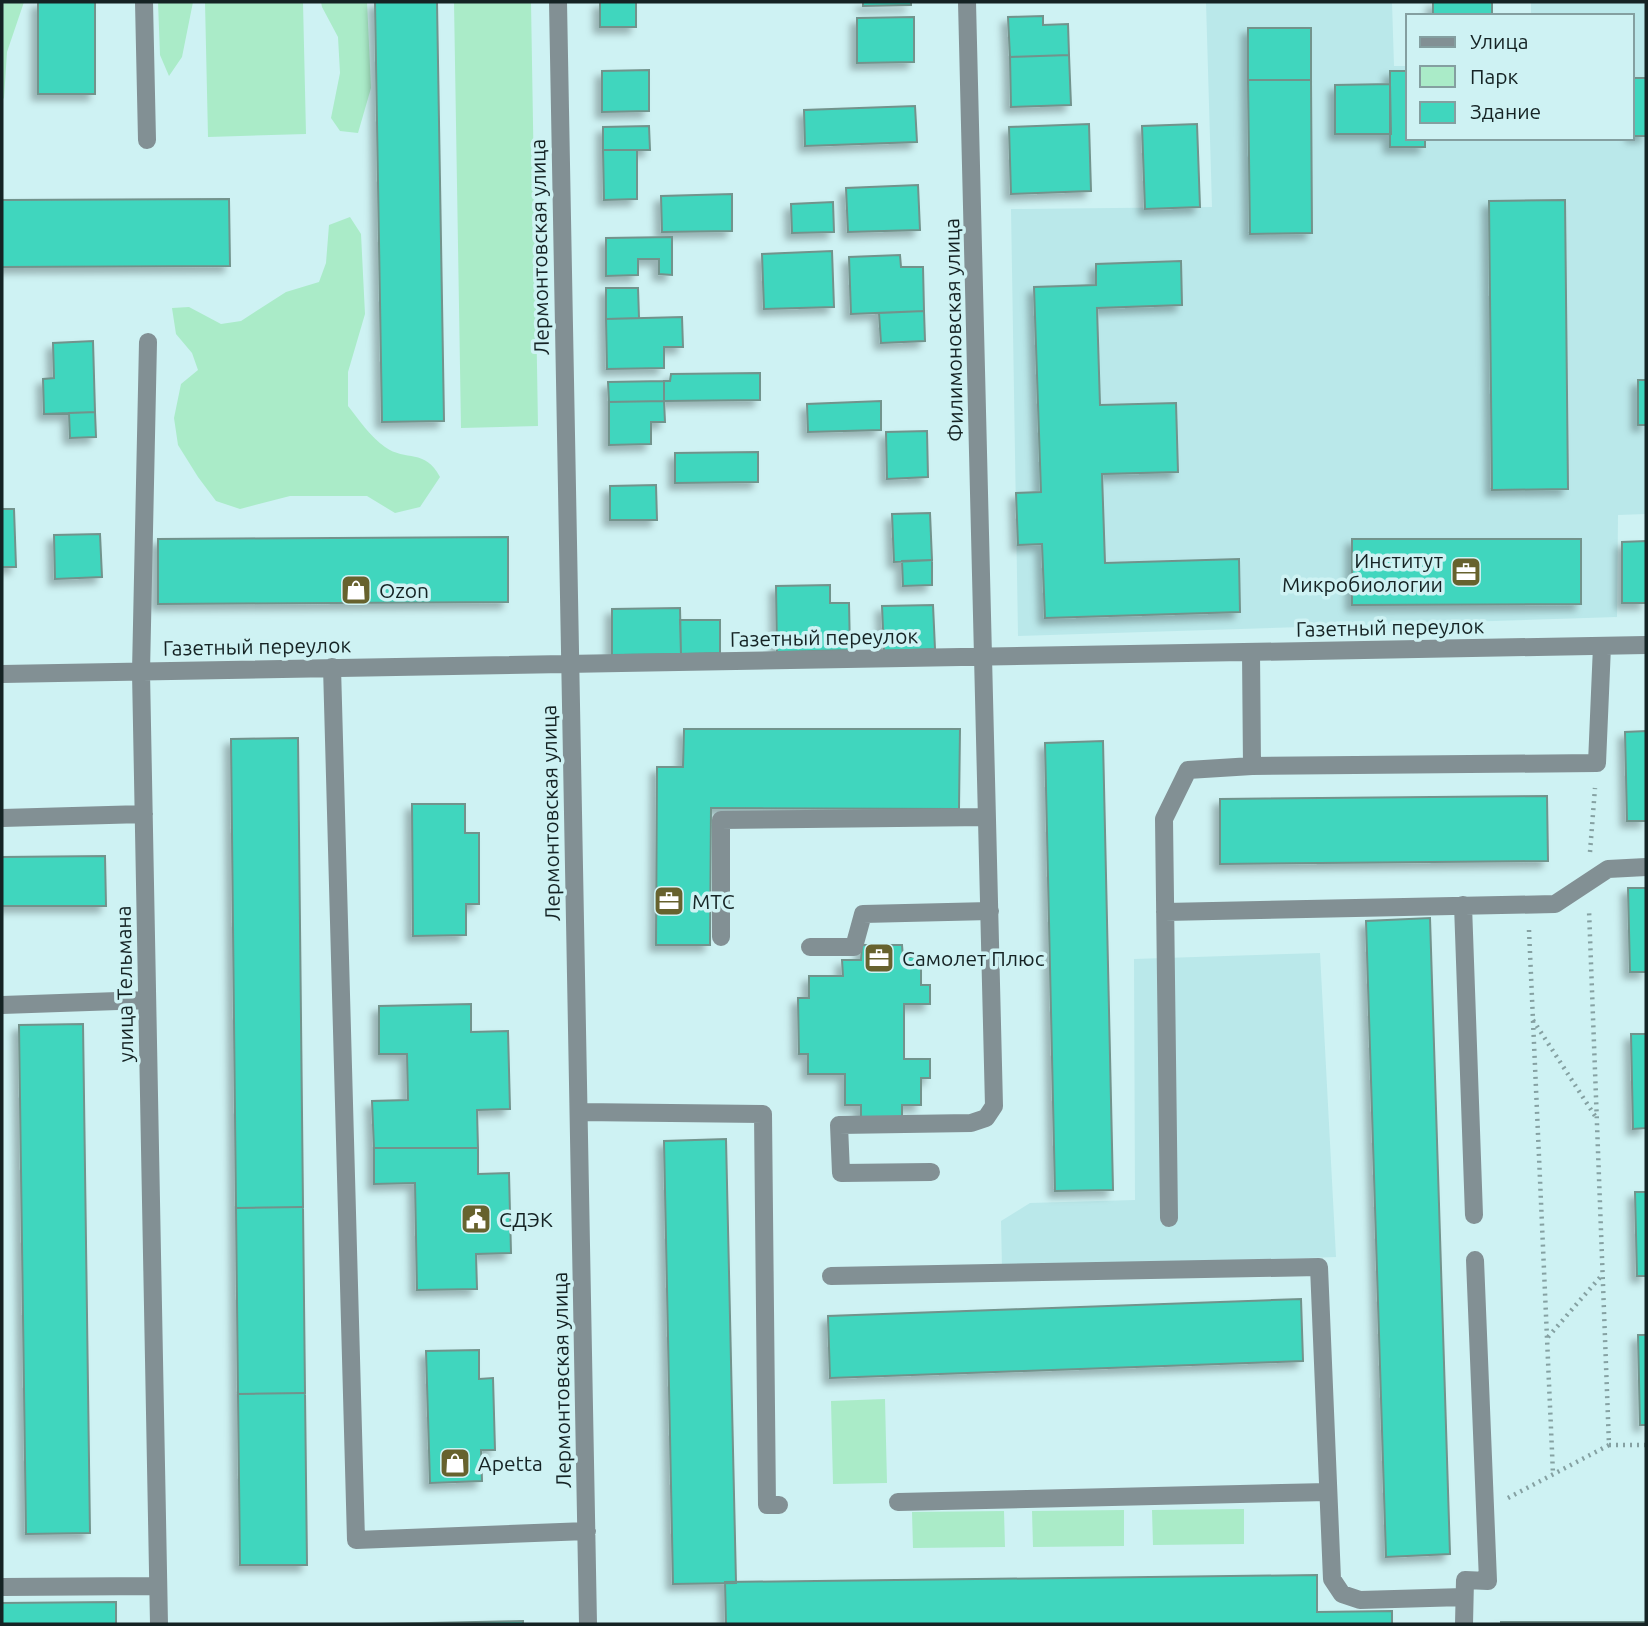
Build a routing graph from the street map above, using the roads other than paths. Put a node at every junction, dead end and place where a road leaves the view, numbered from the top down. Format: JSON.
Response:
{"nodes":[{"id":1,"x":144,"y":2,"type":"edge"},
{"id":2,"x":558,"y":2,"type":"edge"},
{"id":3,"x":967,"y":2,"type":"edge"},
{"id":4,"x":147,"y":140,"type":"dead end"},
{"id":5,"x":148,"y":342,"type":"dead end"},
{"id":6,"x":1646,"y":645,"type":"edge"},
{"id":7,"x":1602,"y":646,"type":"junction"},
{"id":8,"x":1251,"y":653,"type":"junction"},
{"id":9,"x":983,"y":657,"type":"junction"},
{"id":10,"x":570,"y":663,"type":"junction"},
{"id":11,"x":332,"y":667,"type":"junction"},
{"id":12,"x":141,"y":672,"type":"junction"},
{"id":13,"x":2,"y":674,"type":"edge"},
{"id":14,"x":1252,"y":766,"type":"junction"},
{"id":15,"x":144,"y":814,"type":"junction"},
{"id":16,"x":987,"y":817,"type":"junction"},
{"id":17,"x":2,"y":818,"type":"edge"},
{"id":18,"x":1646,"y":867,"type":"edge"},
{"id":19,"x":1463,"y":905,"type":"junction"},
{"id":20,"x":990,"y":911,"type":"junction"},
{"id":21,"x":1165,"y":912,"type":"junction"},
{"id":22,"x":721,"y":937,"type":"dead end"},
{"id":23,"x":810,"y":947,"type":"dead end"},
{"id":24,"x":147,"y":1000,"type":"junction"},
{"id":25,"x":2,"y":1005,"type":"edge"},
{"id":26,"x":579,"y":1112,"type":"junction"},
{"id":27,"x":931,"y":1172,"type":"dead end"},
{"id":28,"x":1474,"y":1215,"type":"dead end"},
{"id":29,"x":1169,"y":1218,"type":"dead end"},
{"id":30,"x":1475,"y":1260,"type":"dead end"},
{"id":31,"x":831,"y":1276,"type":"dead end"},
{"id":32,"x":1328,"y":1492,"type":"junction"},
{"id":33,"x":898,"y":1502,"type":"dead end"},
{"id":34,"x":779,"y":1504,"type":"dead end"},
{"id":35,"x":587,"y":1531,"type":"junction"},
{"id":36,"x":157,"y":1586,"type":"junction"},
{"id":37,"x":2,"y":1587,"type":"edge"},
{"id":38,"x":1464,"y":1597,"type":"junction"},
{"id":39,"x":159,"y":1624,"type":"edge"},
{"id":40,"x":588,"y":1624,"type":"edge"},
{"id":41,"x":1464,"y":1624,"type":"edge"}],
"edges":[{"from":1,"to":4,"type":"street"},
{"from":2,"to":10,"type":"street","name":"Лермонтовская улица"},
{"from":3,"to":9,"type":"street","name":"Филимоновская улица"},
{"from":5,"to":12,"type":"street","name":"улица Тельмана"},
{"from":6,"to":7,"type":"street","name":"Газетный переулок"},
{"from":7,"to":8,"type":"street","name":"Газетный переулок"},
{"from":7,"to":14,"type":"street"},
{"from":8,"to":9,"type":"street","name":"Газетный переулок"},
{"from":8,"to":14,"type":"street"},
{"from":9,"to":10,"type":"street","name":"Газетный переулок"},
{"from":9,"to":16,"type":"street","name":"Филимоновская улица"},
{"from":10,"to":11,"type":"street","name":"Газетный переулок"},
{"from":10,"to":26,"type":"street","name":"Лермонтовская улица"},
{"from":11,"to":12,"type":"street","name":"Газетный переулок"},
{"from":11,"to":35,"type":"street"},
{"from":12,"to":13,"type":"street","name":"Газетный переулок"},
{"from":12,"to":15,"type":"street","name":"улица Тельмана"},
{"from":14,"to":21,"type":"street"},
{"from":15,"to":17,"type":"street"},
{"from":15,"to":24,"type":"street","name":"улица Тельмана"},
{"from":16,"to":20,"type":"street","name":"Филимоновская улица"},
{"from":16,"to":22,"type":"street"},
{"from":18,"to":19,"type":"street"},
{"from":19,"to":21,"type":"street"},
{"from":19,"to":28,"type":"street"},
{"from":20,"to":23,"type":"street"},
{"from":20,"to":27,"type":"street","name":"Филимоновская улица"},
{"from":21,"to":29,"type":"street"},
{"from":24,"to":25,"type":"street"},
{"from":24,"to":36,"type":"street","name":"улица Тельмана"},
{"from":26,"to":34,"type":"street"},
{"from":26,"to":35,"type":"street","name":"Лермонтовская улица"},
{"from":30,"to":38,"type":"street"},
{"from":31,"to":32,"type":"street"},
{"from":32,"to":33,"type":"street"},
{"from":32,"to":38,"type":"street"},
{"from":35,"to":40,"type":"street","name":"Лермонтовская улица"},
{"from":36,"to":37,"type":"street"},
{"from":36,"to":39,"type":"street","name":"улица Тельмана"},
{"from":38,"to":41,"type":"street"}]}
